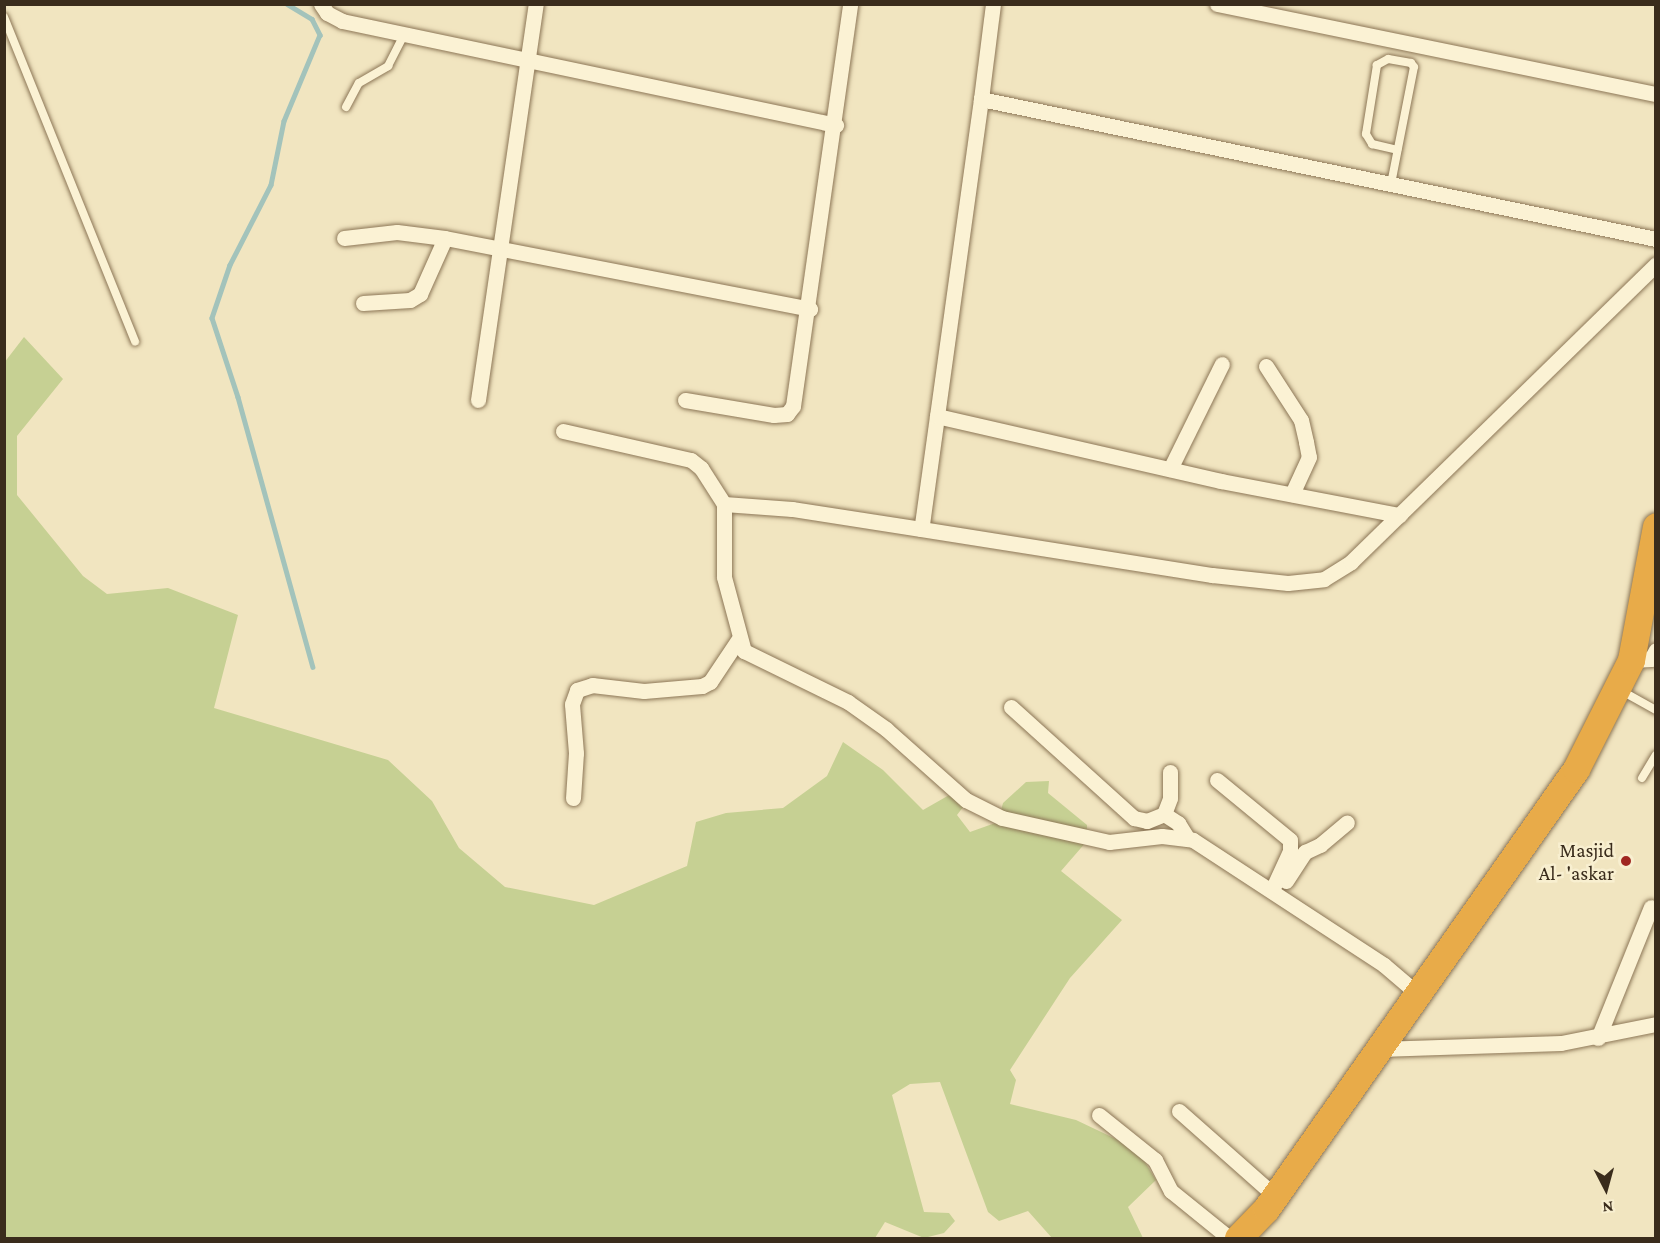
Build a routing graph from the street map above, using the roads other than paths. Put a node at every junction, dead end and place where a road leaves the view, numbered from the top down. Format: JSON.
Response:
{"nodes":[{"id":1,"x":321,"y":4,"type":"edge"},
{"id":2,"x":536,"y":4,"type":"edge"},
{"id":3,"x":850,"y":4,"type":"edge"},
{"id":4,"x":993,"y":4,"type":"edge"},
{"id":5,"x":1217,"y":4,"type":"edge"},
{"id":6,"x":4,"y":17,"type":"edge"},
{"id":7,"x":404,"y":35,"type":"junction"},
{"id":8,"x":528,"y":60,"type":"junction"},
{"id":9,"x":1656,"y":94,"type":"edge"},
{"id":10,"x":981,"y":99,"type":"junction"},
{"id":11,"x":346,"y":107,"type":"dead end"},
{"id":12,"x":836,"y":125,"type":"junction"},
{"id":13,"x":1397,"y":150,"type":"junction"},
{"id":14,"x":1391,"y":184,"type":"junction"},
{"id":15,"x":344,"y":238,"type":"dead end"},
{"id":16,"x":445,"y":238,"type":"junction"},
{"id":17,"x":1656,"y":239,"type":"edge"},
{"id":18,"x":503,"y":247,"type":"junction"},
{"id":19,"x":1656,"y":264,"type":"edge"},
{"id":20,"x":363,"y":303,"type":"dead end"},
{"id":21,"x":810,"y":309,"type":"junction"},
{"id":22,"x":135,"y":342,"type":"dead end"},
{"id":23,"x":1222,"y":364,"type":"dead end"},
{"id":24,"x":1266,"y":366,"type":"dead end"},
{"id":25,"x":478,"y":399,"type":"dead end"},
{"id":26,"x":685,"y":400,"type":"dead end"},
{"id":27,"x":936,"y":416,"type":"junction"},
{"id":28,"x":563,"y":431,"type":"dead end"},
{"id":29,"x":1170,"y":469,"type":"junction"},
{"id":30,"x":1292,"y":494,"type":"junction"},
{"id":31,"x":724,"y":504,"type":"junction"},
{"id":32,"x":1400,"y":515,"type":"junction"},
{"id":33,"x":1656,"y":526,"type":"edge"},
{"id":34,"x":921,"y":529,"type":"junction"},
{"id":35,"x":738,"y":640,"type":"junction"},
{"id":36,"x":1648,"y":658,"type":"edge"},
{"id":37,"x":1619,"y":689,"type":"junction"},
{"id":38,"x":1011,"y":707,"type":"dead end"},
{"id":39,"x":1656,"y":710,"type":"edge"},
{"id":40,"x":1656,"y":755,"type":"edge"},
{"id":41,"x":1170,"y":772,"type":"dead end"},
{"id":42,"x":1642,"y":778,"type":"dead end"},
{"id":43,"x":1218,"y":780,"type":"dead end"},
{"id":44,"x":573,"y":798,"type":"dead end"},
{"id":45,"x":1164,"y":814,"type":"junction"},
{"id":46,"x":1347,"y":822,"type":"dead end"},
{"id":47,"x":1186,"y":836,"type":"junction"},
{"id":48,"x":1275,"y":892,"type":"junction"},
{"id":49,"x":1650,"y":907,"type":"dead end"},
{"id":50,"x":1418,"y":994,"type":"junction"},
{"id":51,"x":1656,"y":1024,"type":"edge"},
{"id":52,"x":1598,"y":1038,"type":"junction"},
{"id":53,"x":1379,"y":1049,"type":"junction"},
{"id":54,"x":1179,"y":1111,"type":"dead end"},
{"id":55,"x":1099,"y":1114,"type":"dead end"},
{"id":56,"x":1275,"y":1196,"type":"junction"},
{"id":57,"x":1229,"y":1239,"type":"edge"},
{"id":58,"x":1238,"y":1239,"type":"edge"}],
"edges":[{"from":1,"to":7,"type":"street"},
{"from":2,"to":8,"type":"street"},
{"from":3,"to":12,"type":"street"},
{"from":4,"to":10,"type":"street"},
{"from":5,"to":9,"type":"street"},
{"from":6,"to":22,"type":"lane"},
{"from":7,"to":8,"type":"street"},
{"from":7,"to":11,"type":"lane"},
{"from":8,"to":12,"type":"street"},
{"from":8,"to":18,"type":"street"},
{"from":10,"to":14,"type":"street"},
{"from":10,"to":27,"type":"street"},
{"from":12,"to":21,"type":"street"},
{"from":13,"to":13,"type":"lane"},
{"from":13,"to":14,"type":"lane"},
{"from":14,"to":17,"type":"street"},
{"from":15,"to":16,"type":"street"},
{"from":16,"to":18,"type":"street"},
{"from":16,"to":20,"type":"street"},
{"from":18,"to":21,"type":"street"},
{"from":18,"to":25,"type":"street"},
{"from":19,"to":32,"type":"street"},
{"from":21,"to":26,"type":"street"},
{"from":23,"to":29,"type":"street"},
{"from":24,"to":30,"type":"street"},
{"from":27,"to":29,"type":"street"},
{"from":27,"to":34,"type":"street"},
{"from":28,"to":31,"type":"street"},
{"from":29,"to":30,"type":"street"},
{"from":30,"to":32,"type":"street"},
{"from":31,"to":34,"type":"street"},
{"from":31,"to":35,"type":"street"},
{"from":32,"to":34,"type":"street"},
{"from":33,"to":36,"type":"highway"},
{"from":35,"to":44,"type":"street"},
{"from":35,"to":47,"type":"street"},
{"from":36,"to":37,"type":"highway"},
{"from":37,"to":39,"type":"lane"},
{"from":37,"to":50,"type":"highway"},
{"from":38,"to":45,"type":"street"},
{"from":40,"to":42,"type":"lane"},
{"from":41,"to":45,"type":"street"},
{"from":43,"to":48,"type":"street"},
{"from":45,"to":47,"type":"street"},
{"from":46,"to":48,"type":"street"},
{"from":47,"to":48,"type":"street"},
{"from":48,"to":50,"type":"street"},
{"from":49,"to":52,"type":"street"},
{"from":50,"to":53,"type":"highway"},
{"from":51,"to":52,"type":"street"},
{"from":52,"to":53,"type":"street"},
{"from":53,"to":56,"type":"highway"},
{"from":54,"to":56,"type":"street"},
{"from":55,"to":57,"type":"street"},
{"from":56,"to":58,"type":"highway"}]}
